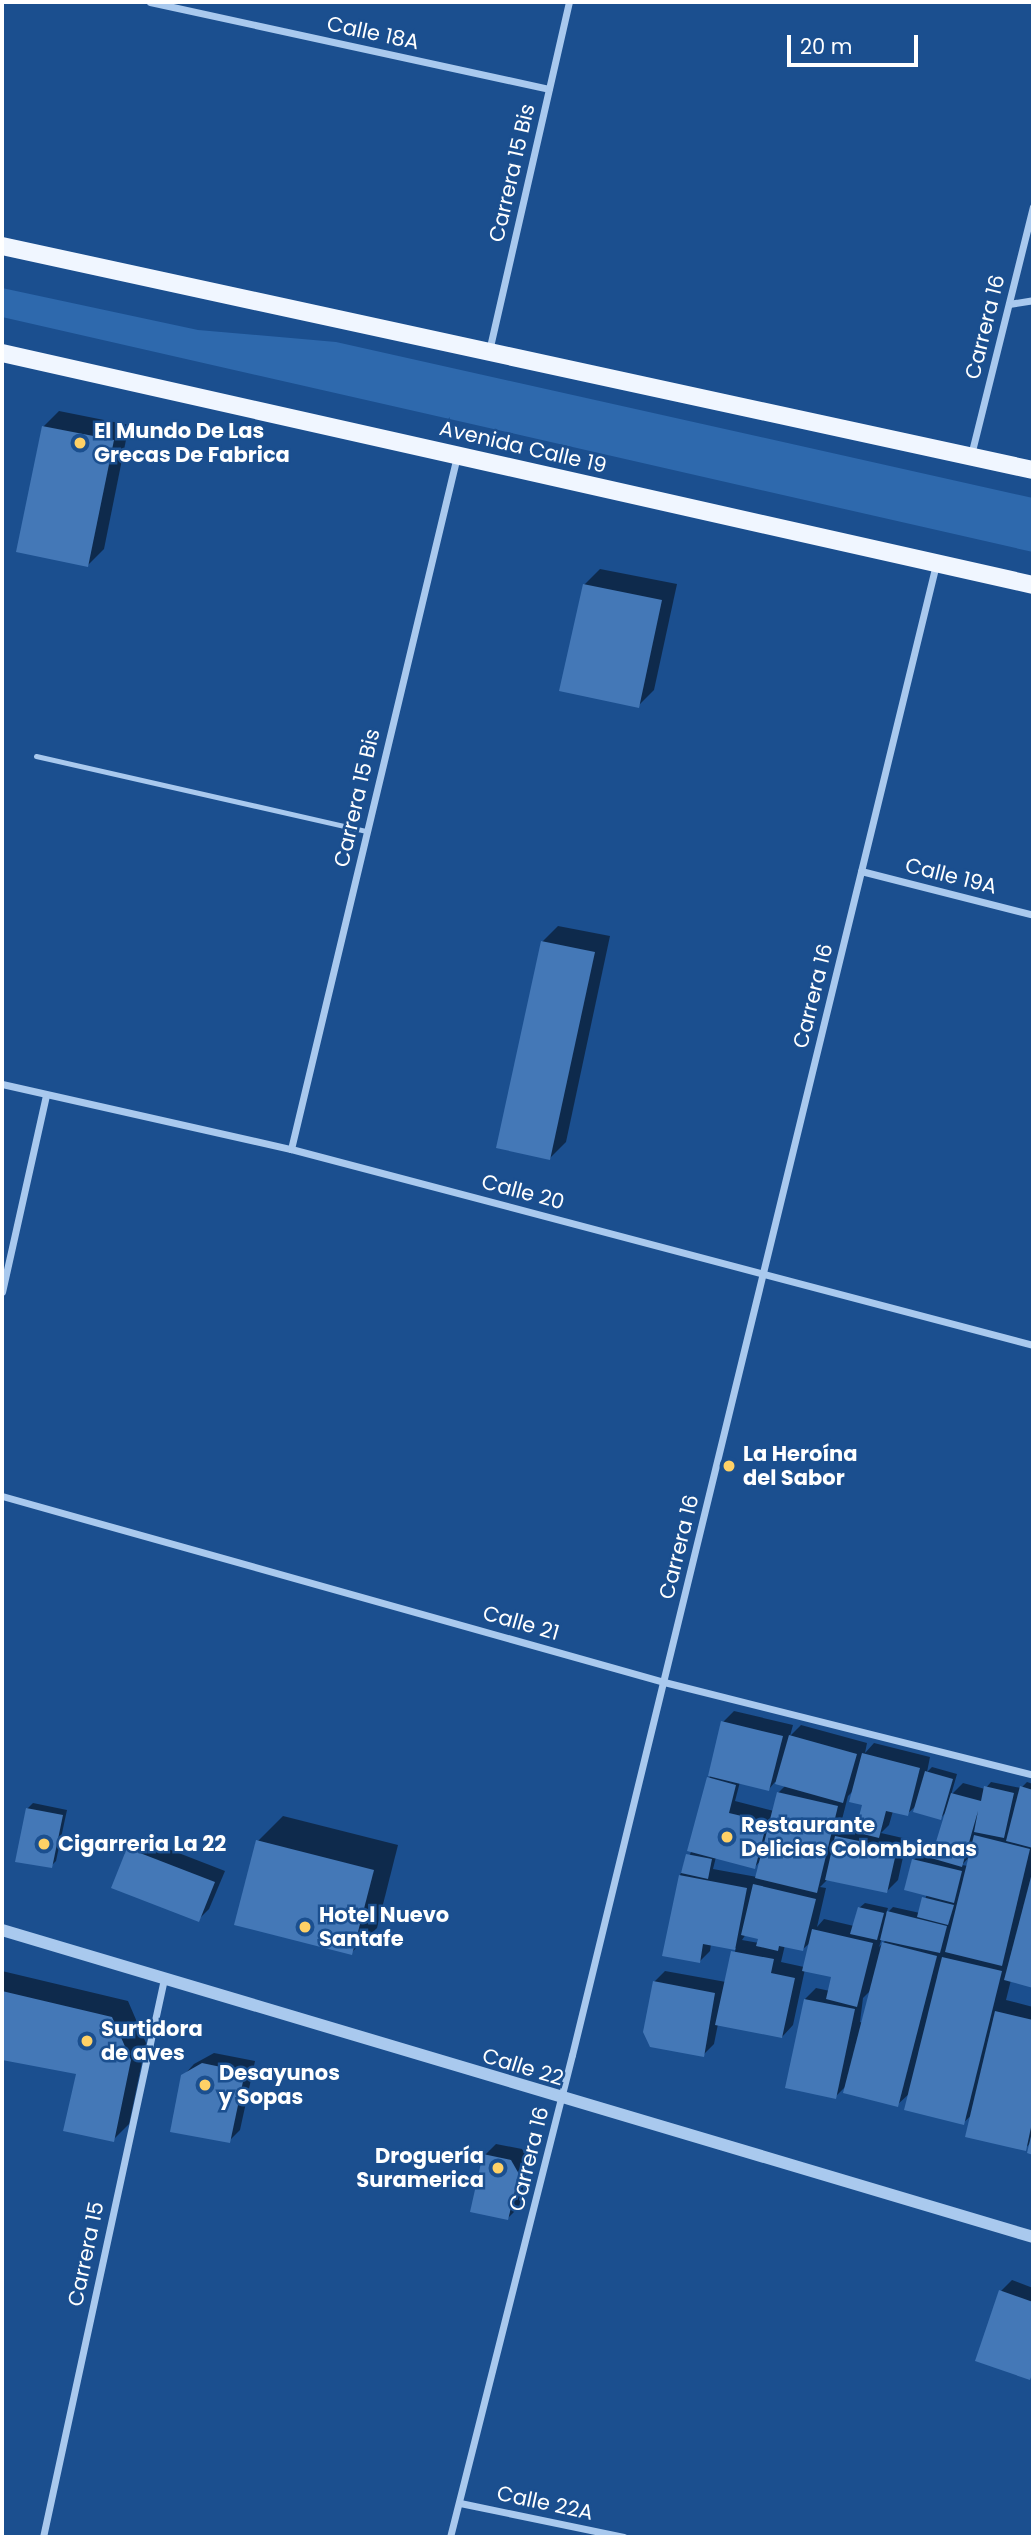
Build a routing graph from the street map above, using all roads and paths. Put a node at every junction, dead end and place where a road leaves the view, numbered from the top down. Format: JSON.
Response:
{"nodes":[{"id":1,"x":150,"y":2,"type":"edge"},
{"id":2,"x":569,"y":2,"type":"edge"},
{"id":3,"x":549,"y":89,"type":"junction"},
{"id":4,"x":1033,"y":207,"type":"edge"},
{"id":5,"x":2,"y":246,"type":"edge"},
{"id":6,"x":1033,"y":300,"type":"edge"},
{"id":7,"x":1009,"y":304,"type":"junction"},
{"id":8,"x":489,"y":351,"type":"junction"},
{"id":9,"x":2,"y":353,"type":"edge"},
{"id":10,"x":457,"y":456,"type":"junction"},
{"id":11,"x":971,"y":456,"type":"junction"},
{"id":12,"x":1033,"y":470,"type":"edge"},
{"id":13,"x":936,"y":564,"type":"junction"},
{"id":14,"x":1033,"y":585,"type":"edge"},
{"id":15,"x":36,"y":756,"type":"dead end"},
{"id":16,"x":367,"y":831,"type":"junction"},
{"id":17,"x":861,"y":872,"type":"junction"},
{"id":18,"x":1033,"y":915,"type":"edge"},
{"id":19,"x":2,"y":1084,"type":"edge"},
{"id":20,"x":46,"y":1095,"type":"junction"},
{"id":21,"x":291,"y":1149,"type":"junction"},
{"id":22,"x":764,"y":1273,"type":"junction"},
{"id":23,"x":2,"y":1292,"type":"edge"},
{"id":24,"x":1033,"y":1345,"type":"edge"},
{"id":25,"x":2,"y":1496,"type":"edge"},
{"id":26,"x":664,"y":1682,"type":"junction"},
{"id":27,"x":1033,"y":1775,"type":"edge"},
{"id":28,"x":2,"y":1930,"type":"edge"},
{"id":29,"x":164,"y":1979,"type":"junction"},
{"id":30,"x":562,"y":2099,"type":"junction"},
{"id":31,"x":1033,"y":2236,"type":"edge"},
{"id":32,"x":460,"y":2502,"type":"junction"},
{"id":33,"x":43,"y":2537,"type":"edge"},
{"id":34,"x":450,"y":2537,"type":"edge"},
{"id":35,"x":624,"y":2537,"type":"edge"}],
"edges":[{"from":1,"to":3,"type":"street","name":"Calle 18A"},
{"from":2,"to":3,"type":"street","name":"Carrera 15 Bis"},
{"from":3,"to":8,"type":"street","name":"Carrera 15 Bis"},
{"from":4,"to":7,"type":"street","name":"Carrera 16"},
{"from":5,"to":8,"type":"main road"},
{"from":6,"to":7,"type":"street"},
{"from":7,"to":11,"type":"street","name":"Carrera 16"},
{"from":8,"to":11,"type":"main road"},
{"from":9,"to":10,"type":"main road","name":"Avenida Calle 19"},
{"from":10,"to":13,"type":"main road","name":"Avenida Calle 19"},
{"from":10,"to":16,"type":"street","name":"Carrera 15 Bis"},
{"from":11,"to":12,"type":"main road"},
{"from":13,"to":14,"type":"main road","name":"Avenida Calle 19"},
{"from":13,"to":17,"type":"street","name":"Carrera 16"},
{"from":15,"to":16,"type":"lane"},
{"from":16,"to":21,"type":"street","name":"Carrera 15 Bis"},
{"from":17,"to":18,"type":"street","name":"Calle 19A"},
{"from":17,"to":22,"type":"street","name":"Carrera 16"},
{"from":19,"to":20,"type":"street","name":"Calle 20"},
{"from":20,"to":21,"type":"street","name":"Calle 20"},
{"from":20,"to":23,"type":"street"},
{"from":21,"to":22,"type":"street","name":"Calle 20"},
{"from":22,"to":24,"type":"street","name":"Calle 20"},
{"from":22,"to":26,"type":"street","name":"Carrera 16"},
{"from":25,"to":26,"type":"street","name":"Calle 21"},
{"from":26,"to":27,"type":"street","name":"Calle 21"},
{"from":26,"to":30,"type":"street","name":"Carrera 16"},
{"from":28,"to":29,"type":"street","name":"Calle 22"},
{"from":29,"to":30,"type":"street","name":"Calle 22"},
{"from":29,"to":33,"type":"street","name":"Carrera 15"},
{"from":30,"to":31,"type":"street","name":"Calle 22"},
{"from":30,"to":32,"type":"street","name":"Carrera 16"},
{"from":32,"to":34,"type":"street","name":"Carrera 16"},
{"from":32,"to":35,"type":"street","name":"Calle 22A"}]}
